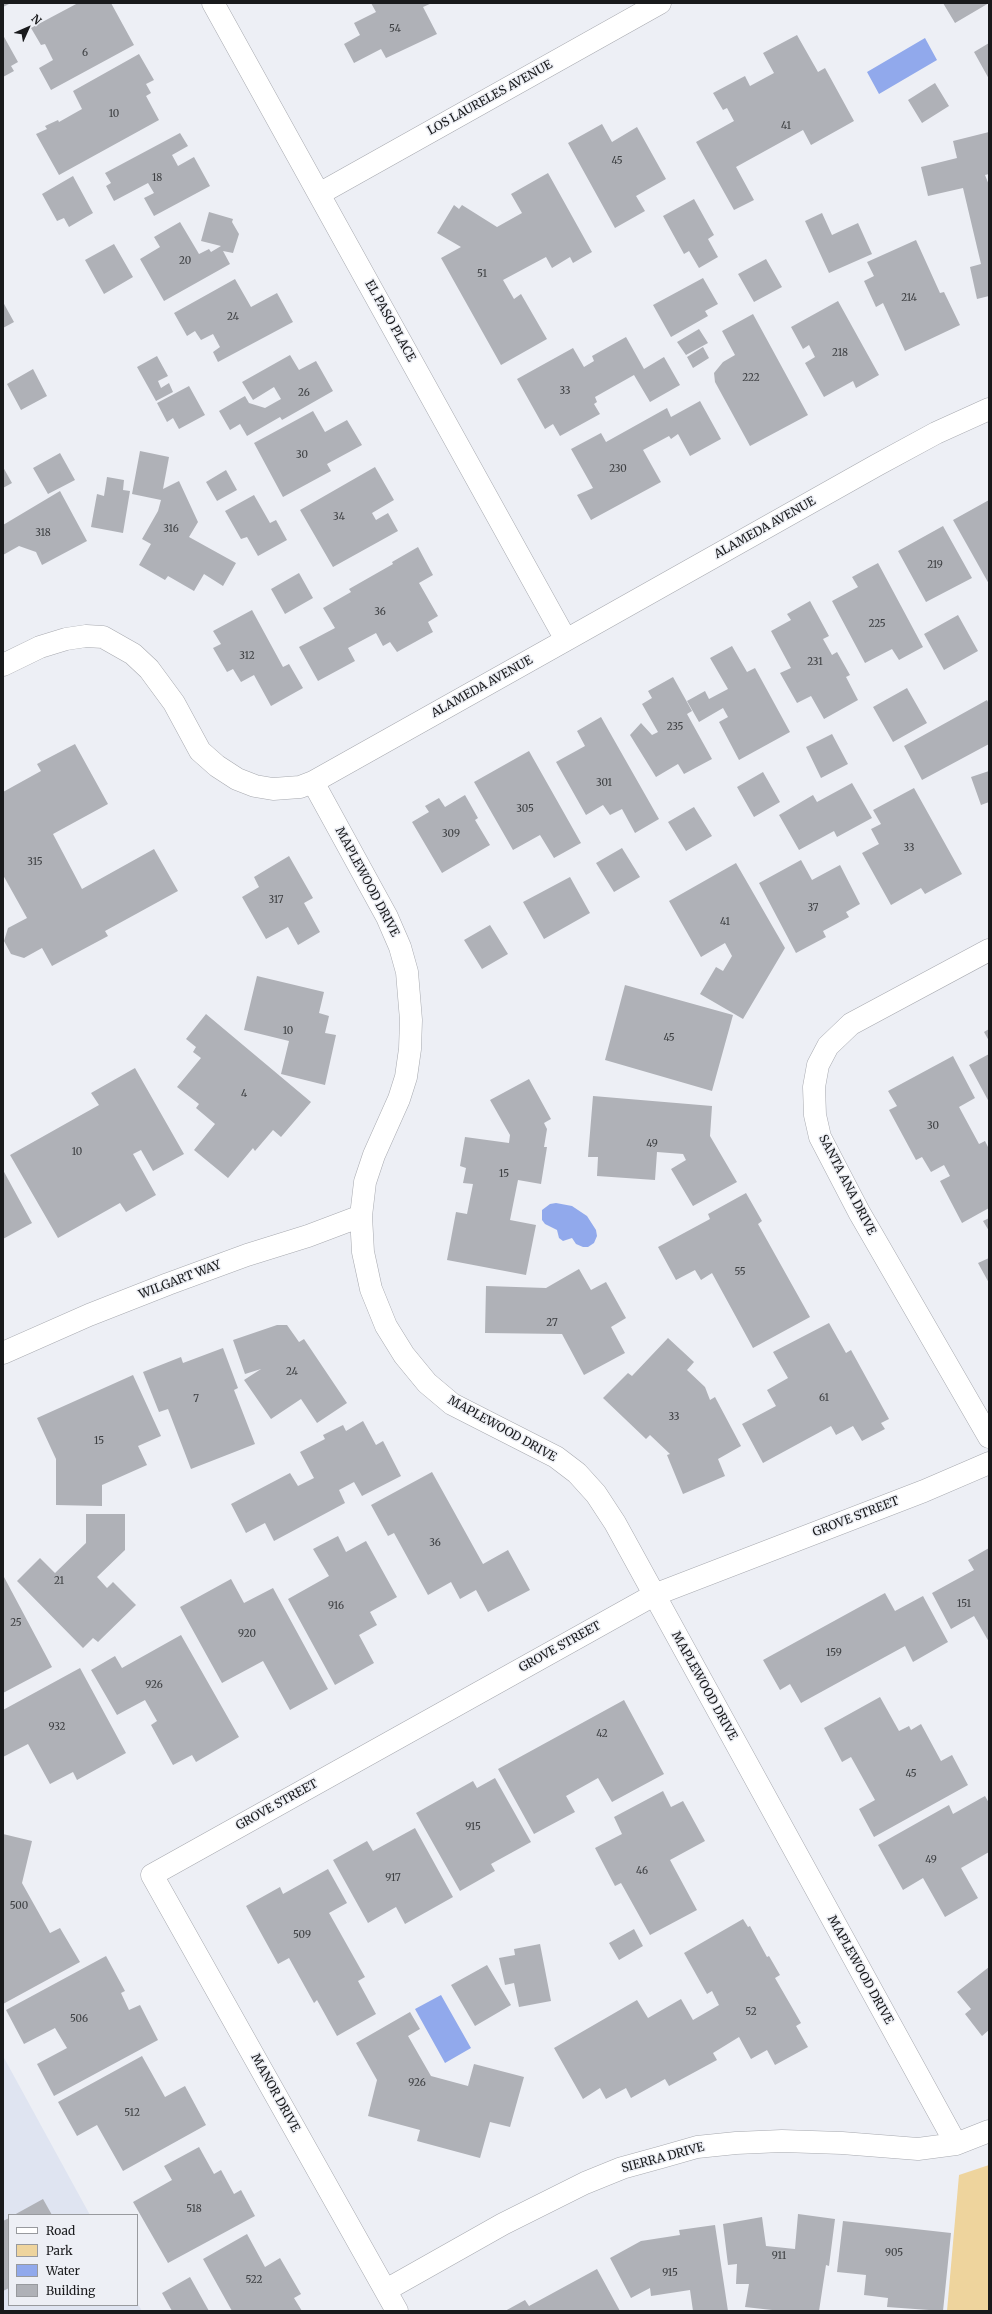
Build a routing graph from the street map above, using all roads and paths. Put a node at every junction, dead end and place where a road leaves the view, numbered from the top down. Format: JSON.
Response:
{"nodes":[{"id":1,"x":212,"y":3,"type":"edge"},
{"id":2,"x":660,"y":3,"type":"edge"},
{"id":3,"x":319,"y":194,"type":"junction"},
{"id":4,"x":989,"y":409,"type":"edge"},
{"id":5,"x":566,"y":640,"type":"junction"},
{"id":6,"x":3,"y":665,"type":"edge"},
{"id":7,"x":312,"y":782,"type":"junction"},
{"id":8,"x":989,"y":950,"type":"edge"},
{"id":9,"x":361,"y":1216,"type":"junction"},
{"id":10,"x":3,"y":1353,"type":"edge"},
{"id":11,"x":989,"y":1437,"type":"edge"},
{"id":12,"x":989,"y":1463,"type":"edge"},
{"id":13,"x":654,"y":1595,"type":"junction"},
{"id":14,"x":152,"y":1875,"type":"joint"},
{"id":15,"x":989,"y":2131,"type":"edge"},
{"id":16,"x":956,"y":2144,"type":"junction"},
{"id":17,"x":386,"y":2290,"type":"junction"},
{"id":18,"x":397,"y":2311,"type":"edge"}],
"edges":[{"from":1,"to":3,"type":"street","name":"EL PASO PLACE"},
{"from":2,"to":3,"type":"street","name":"LOS LAURELES AVENUE"},
{"from":3,"to":5,"type":"street","name":"EL PASO PLACE"},
{"from":4,"to":5,"type":"street","name":"ALAMEDA AVENUE"},
{"from":5,"to":7,"type":"street","name":"ALAMEDA AVENUE"},
{"from":6,"to":7,"type":"street","name":"ALAMEDA AVENUE"},
{"from":7,"to":9,"type":"street","name":"MAPLEWOOD DRIVE"},
{"from":8,"to":11,"type":"street","name":"SANTA ANA DRIVE"},
{"from":9,"to":10,"type":"street","name":"WILGART WAY"},
{"from":9,"to":13,"type":"street","name":"MAPLEWOOD DRIVE"},
{"from":12,"to":13,"type":"street","name":"GROVE STREET"},
{"from":13,"to":14,"type":"street","name":"GROVE STREET"},
{"from":13,"to":16,"type":"street","name":"MAPLEWOOD DRIVE"},
{"from":14,"to":17,"type":"street","name":"MANOR DRIVE"},
{"from":15,"to":16,"type":"street","name":"SIERRA DRIVE"},
{"from":16,"to":17,"type":"street","name":"SIERRA DRIVE"},
{"from":17,"to":18,"type":"street","name":"MANOR DRIVE"}]}
